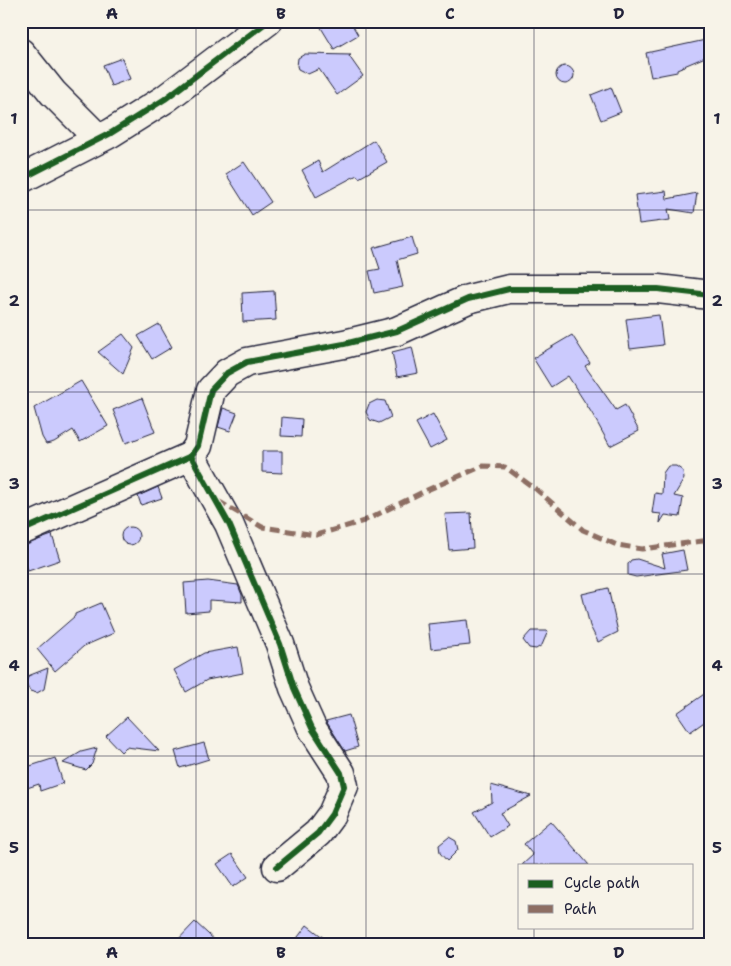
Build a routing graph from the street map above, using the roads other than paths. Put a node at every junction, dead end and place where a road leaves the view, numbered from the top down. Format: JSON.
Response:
{"nodes":[{"id":1,"x":268,"y":21,"type":"edge"},
{"id":2,"x":21,"y":53,"type":"edge"},
{"id":3,"x":99,"y":139,"type":"junction"},
{"id":4,"x":21,"y":180,"type":"edge"},
{"id":5,"x":710,"y":295,"type":"edge"},
{"id":6,"x":191,"y":456,"type":"junction"},
{"id":7,"x":21,"y":531,"type":"edge"},
{"id":8,"x":277,"y":867,"type":"dead end"}],
"edges":[{"from":1,"to":3,"type":"street"},
{"from":2,"to":3,"type":"street"},
{"from":3,"to":4,"type":"street"},
{"from":5,"to":6,"type":"street"},
{"from":6,"to":7,"type":"street"},
{"from":6,"to":8,"type":"street"}]}
